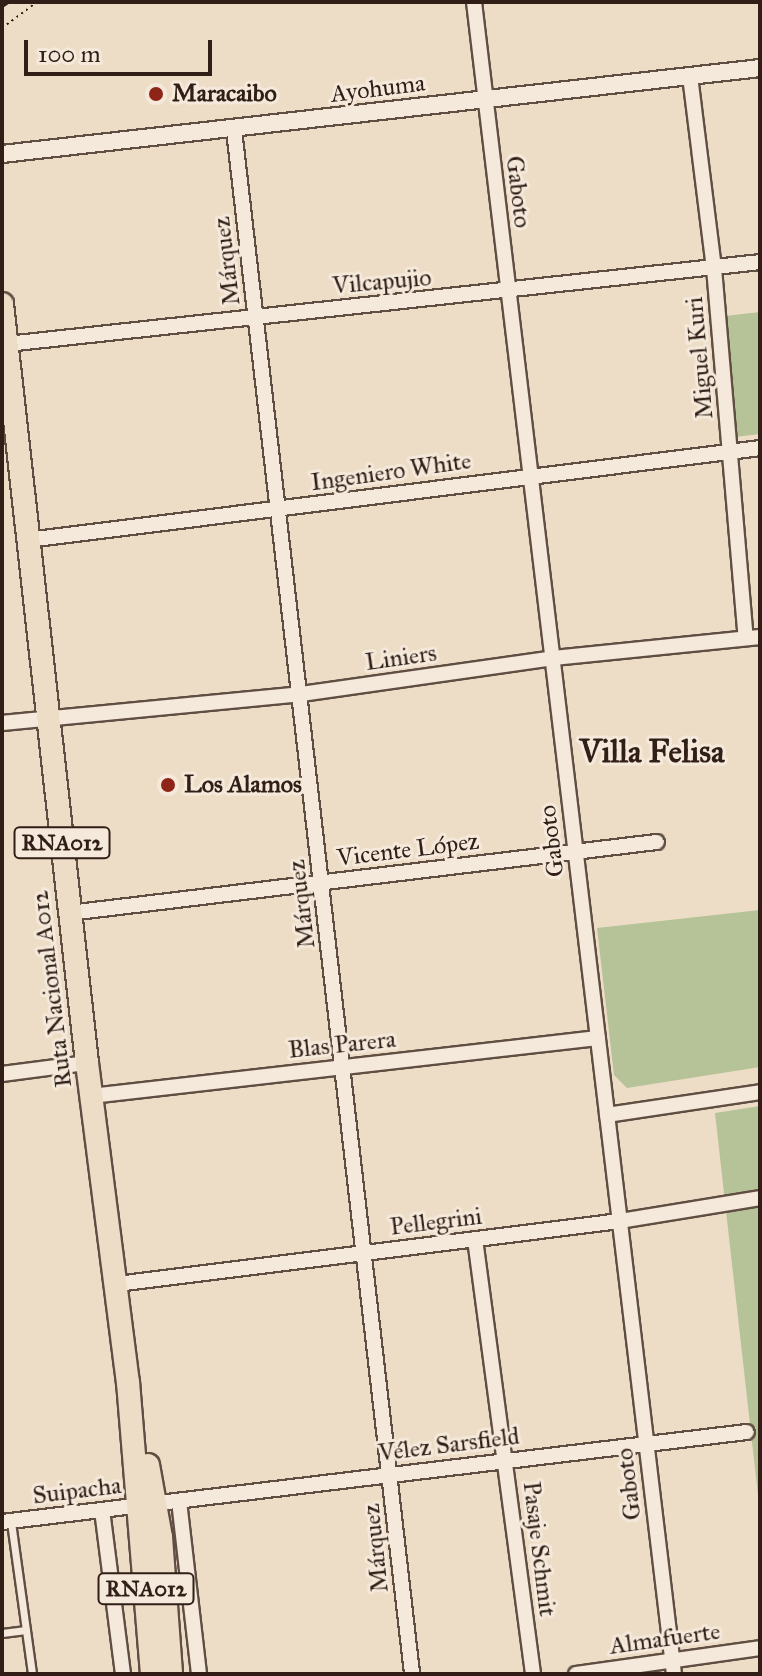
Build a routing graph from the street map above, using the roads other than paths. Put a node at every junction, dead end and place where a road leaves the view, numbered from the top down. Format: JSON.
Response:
{"nodes":[{"id":1,"x":474,"y":2,"type":"edge"},
{"id":2,"x":760,"y":68,"type":"edge"},
{"id":3,"x":690,"y":76,"type":"junction"},
{"id":4,"x":484,"y":100,"type":"junction"},
{"id":5,"x":234,"y":130,"type":"junction"},
{"id":6,"x":2,"y":154,"type":"edge"},
{"id":7,"x":760,"y":262,"type":"edge"},
{"id":8,"x":714,"y":268,"type":"junction"},
{"id":9,"x":509,"y":292,"type":"junction"},
{"id":10,"x":2,"y":304,"type":"edge"},
{"id":11,"x":256,"y":316,"type":"junction"},
{"id":12,"x":7,"y":344,"type":"junction"},
{"id":13,"x":760,"y":448,"type":"edge"},
{"id":14,"x":730,"y":452,"type":"junction"},
{"id":15,"x":531,"y":475,"type":"junction"},
{"id":16,"x":280,"y":510,"type":"junction"},
{"id":17,"x":28,"y":540,"type":"junction"},
{"id":18,"x":753,"y":638,"type":"edge"},
{"id":19,"x":553,"y":658,"type":"junction"},
{"id":20,"x":301,"y":694,"type":"junction"},
{"id":21,"x":48,"y":719,"type":"junction"},
{"id":22,"x":2,"y":723,"type":"edge"},
{"id":23,"x":657,"y":842,"type":"dead end"},
{"id":24,"x":576,"y":852,"type":"junction"},
{"id":25,"x":322,"y":882,"type":"junction"},
{"id":26,"x":69,"y":913,"type":"junction"},
{"id":27,"x":598,"y":1038,"type":"junction"},
{"id":28,"x":87,"y":1063,"type":"junction"},
{"id":29,"x":343,"y":1068,"type":"junction"},
{"id":30,"x":2,"y":1074,"type":"edge"},
{"id":31,"x":760,"y":1092,"type":"edge"},
{"id":32,"x":91,"y":1096,"type":"junction"},
{"id":33,"x":607,"y":1115,"type":"junction"},
{"id":34,"x":760,"y":1198,"type":"edge"},
{"id":35,"x":620,"y":1221,"type":"junction"},
{"id":36,"x":475,"y":1239,"type":"junction"},
{"id":37,"x":364,"y":1253,"type":"junction"},
{"id":38,"x":117,"y":1284,"type":"junction"},
{"id":39,"x":747,"y":1432,"type":"dead end"},
{"id":40,"x":646,"y":1444,"type":"junction"},
{"id":41,"x":505,"y":1461,"type":"junction"},
{"id":42,"x":390,"y":1475,"type":"junction"},
{"id":43,"x":159,"y":1503,"type":"junction"},
{"id":44,"x":102,"y":1510,"type":"junction"},
{"id":45,"x":6,"y":1522,"type":"edge"},
{"id":46,"x":26,"y":1630,"type":"junction"},
{"id":47,"x":2,"y":1633,"type":"edge"},
{"id":48,"x":760,"y":1648,"type":"edge"},
{"id":49,"x":673,"y":1667,"type":"edge"},
{"id":50,"x":32,"y":1674,"type":"edge"},
{"id":51,"x":123,"y":1674,"type":"edge"},
{"id":52,"x":152,"y":1674,"type":"edge"},
{"id":53,"x":174,"y":1674,"type":"edge"},
{"id":54,"x":199,"y":1674,"type":"edge"},
{"id":55,"x":412,"y":1674,"type":"edge"},
{"id":56,"x":533,"y":1674,"type":"edge"},
{"id":57,"x":576,"y":1674,"type":"edge"}],
"edges":[{"from":1,"to":4,"type":"street","name":"Gaboto"},
{"from":2,"to":3,"type":"street","name":"Ayohuma"},
{"from":3,"to":4,"type":"street","name":"Ayohuma"},
{"from":3,"to":8,"type":"street","name":"Miguel Kuri"},
{"from":4,"to":5,"type":"street","name":"Ayohuma"},
{"from":4,"to":9,"type":"street","name":"Gaboto"},
{"from":5,"to":6,"type":"street","name":"Ayohuma"},
{"from":5,"to":11,"type":"street","name":"Márquez"},
{"from":7,"to":8,"type":"street","name":"Vilcapujio"},
{"from":8,"to":9,"type":"street","name":"Vilcapujio"},
{"from":8,"to":14,"type":"street","name":"Miguel Kuri"},
{"from":9,"to":11,"type":"street","name":"Vilcapujio"},
{"from":9,"to":15,"type":"street","name":"Gaboto"},
{"from":10,"to":12,"type":"main road","name":"Ruta Nacional A012","number":"RNA012"},
{"from":11,"to":12,"type":"street","name":"Vilcapujio"},
{"from":11,"to":16,"type":"street","name":"Márquez"},
{"from":12,"to":17,"type":"main road","name":"Ruta Nacional A012","number":"RNA012"},
{"from":13,"to":14,"type":"street","name":"Ingeniero White"},
{"from":14,"to":15,"type":"street","name":"Ingeniero White"},
{"from":14,"to":18,"type":"street","name":"Miguel Kuri"},
{"from":15,"to":16,"type":"street","name":"Ingeniero White"},
{"from":15,"to":19,"type":"street","name":"Gaboto"},
{"from":16,"to":17,"type":"street","name":"Ingeniero White"},
{"from":16,"to":20,"type":"street","name":"Márquez"},
{"from":17,"to":21,"type":"main road","name":"Ruta Nacional A012","number":"RNA012"},
{"from":18,"to":19,"type":"street","name":"Liniers"},
{"from":19,"to":20,"type":"street","name":"Liniers"},
{"from":19,"to":24,"type":"street","name":"Gaboto"},
{"from":20,"to":21,"type":"street","name":"Liniers"},
{"from":20,"to":25,"type":"street","name":"Márquez"},
{"from":21,"to":22,"type":"street","name":"Liniers"},
{"from":21,"to":26,"type":"main road","name":"Ruta Nacional A012","number":"RNA012"},
{"from":23,"to":24,"type":"street","name":"Vicente López"},
{"from":24,"to":25,"type":"street","name":"Vicente López"},
{"from":24,"to":27,"type":"street","name":"Gaboto"},
{"from":25,"to":26,"type":"street","name":"Vicente López"},
{"from":25,"to":29,"type":"street","name":"Márquez"},
{"from":26,"to":28,"type":"main road","name":"Ruta Nacional A012","number":"RNA012"},
{"from":27,"to":29,"type":"street","name":"Blas Parera"},
{"from":27,"to":33,"type":"street","name":"Gaboto"},
{"from":28,"to":30,"type":"street"},
{"from":28,"to":32,"type":"main road","name":"Ruta Nacional A012","number":"RNA012"},
{"from":29,"to":32,"type":"street","name":"Blas Parera"},
{"from":29,"to":37,"type":"street","name":"Márquez"},
{"from":31,"to":33,"type":"street"},
{"from":32,"to":38,"type":"main road","name":"Ruta Nacional A012","number":"RNA012"},
{"from":33,"to":35,"type":"street","name":"Gaboto"},
{"from":34,"to":35,"type":"street","name":"Pellegrini"},
{"from":35,"to":36,"type":"street","name":"Pellegrini"},
{"from":35,"to":40,"type":"street","name":"Gaboto"},
{"from":36,"to":37,"type":"street","name":"Pellegrini"},
{"from":36,"to":41,"type":"street","name":"Pasaje Schmit"},
{"from":37,"to":38,"type":"street","name":"Pellegrini"},
{"from":37,"to":42,"type":"street","name":"Márquez"},
{"from":38,"to":43,"type":"main road","name":"Ruta Nacional A012","number":"RNA012"},
{"from":39,"to":40,"type":"street","name":"Vélez Sarsfield"},
{"from":40,"to":41,"type":"street","name":"Vélez Sarsfield"},
{"from":40,"to":49,"type":"street","name":"Gaboto"},
{"from":41,"to":42,"type":"street","name":"Vélez Sarsfield"},
{"from":41,"to":56,"type":"street","name":"Pasaje Schmit"},
{"from":42,"to":43,"type":"street","name":"Vélez Sarsfield"},
{"from":42,"to":55,"type":"street","name":"Márquez"},
{"from":43,"to":44,"type":"street","name":"Suipacha"},
{"from":43,"to":52,"type":"main road","name":"Ruta Nacional A012","number":"RNA012"},
{"from":43,"to":53,"type":"main road","name":"Ruta Nacional A012","number":"RNA012"},
{"from":43,"to":54,"type":"street"},
{"from":44,"to":45,"type":"street","name":"Suipacha"},
{"from":44,"to":51,"type":"street"},
{"from":45,"to":46,"type":"lane"},
{"from":46,"to":47,"type":"lane"},
{"from":46,"to":50,"type":"lane"},
{"from":48,"to":49,"type":"street","name":"Almafuerte"},
{"from":49,"to":57,"type":"street","name":"Almafuerte"}]}
